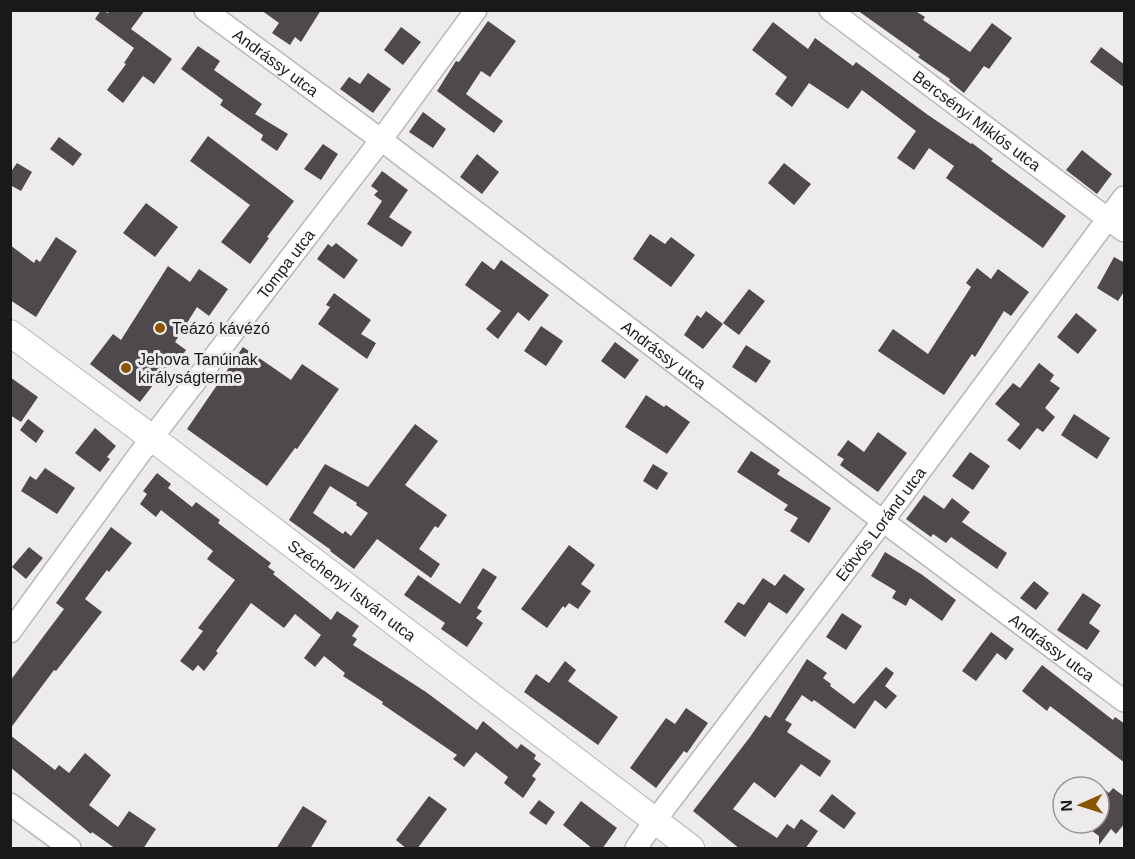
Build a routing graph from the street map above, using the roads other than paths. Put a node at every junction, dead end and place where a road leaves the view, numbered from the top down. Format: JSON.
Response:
{"nodes":[{"id":1,"x":205,"y":10,"type":"edge"},
{"id":2,"x":476,"y":10,"type":"edge"},
{"id":3,"x":830,"y":10,"type":"edge"},
{"id":4,"x":381,"y":140,"type":"junction"},
{"id":5,"x":1125,"y":197,"type":"edge"},
{"id":6,"x":1117,"y":225,"type":"edge"},
{"id":7,"x":10,"y":333,"type":"edge"},
{"id":8,"x":152,"y":438,"type":"junction"},
{"id":9,"x":883,"y":521,"type":"junction"},
{"id":10,"x":10,"y":632,"type":"edge"},
{"id":11,"x":1125,"y":701,"type":"edge"},
{"id":12,"x":10,"y":804,"type":"edge"},
{"id":13,"x":654,"y":822,"type":"junction"},
{"id":14,"x":70,"y":849,"type":"edge"},
{"id":15,"x":636,"y":849,"type":"edge"},
{"id":16,"x":691,"y":849,"type":"edge"}],
"edges":[{"from":1,"to":4,"type":"street","name":"Andrássy utca"},
{"from":2,"to":4,"type":"street","name":"Tompa utca"},
{"from":3,"to":6,"type":"street","name":"Bercsényi Miklós utca"},
{"from":4,"to":8,"type":"street","name":"Tompa utca"},
{"from":4,"to":9,"type":"street","name":"Andrássy utca"},
{"from":5,"to":6,"type":"street","name":"Eötvös Loránd utca"},
{"from":6,"to":9,"type":"street","name":"Eötvös Loránd utca"},
{"from":7,"to":8,"type":"street","name":"Széchenyi István utca"},
{"from":8,"to":10,"type":"street","name":"Tompa utca"},
{"from":8,"to":13,"type":"street","name":"Széchenyi István utca"},
{"from":9,"to":11,"type":"street","name":"Andrássy utca"},
{"from":9,"to":13,"type":"street","name":"Eötvös Loránd utca"},
{"from":12,"to":14,"type":"street"},
{"from":13,"to":15,"type":"street","name":"Eötvös Loránd utca"},
{"from":13,"to":16,"type":"street","name":"Széchenyi István utca"}]}
